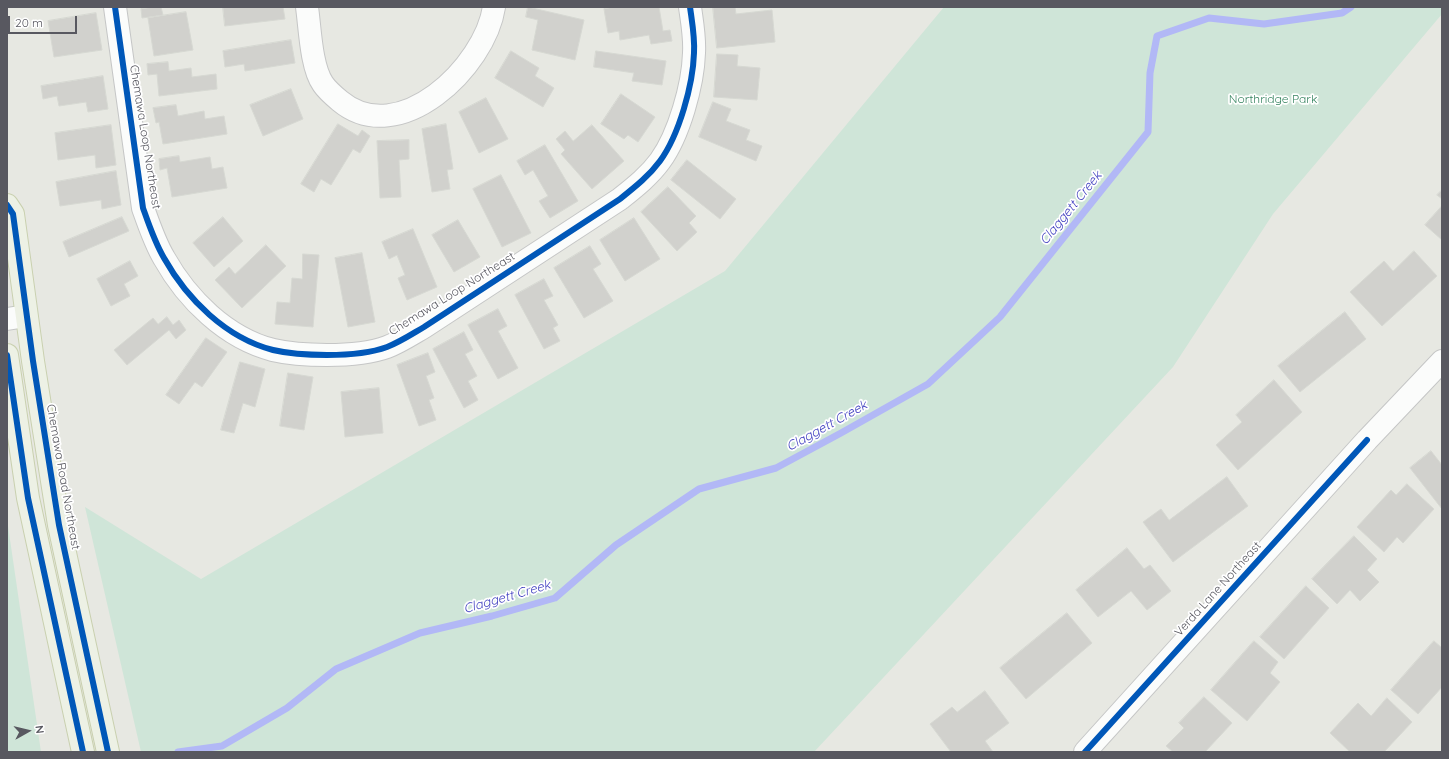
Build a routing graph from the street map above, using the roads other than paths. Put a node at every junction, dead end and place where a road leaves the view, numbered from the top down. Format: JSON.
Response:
{"nodes":[{"id":1,"x":115,"y":7,"type":"edge"},
{"id":2,"x":307,"y":7,"type":"edge"},
{"id":3,"x":494,"y":7,"type":"edge"},
{"id":4,"x":690,"y":7,"type":"edge"},
{"id":5,"x":7,"y":205,"type":"edge"},
{"id":6,"x":17,"y":318,"type":"edge"},
{"id":7,"x":7,"y":355,"type":"edge"},
{"id":8,"x":1442,"y":360,"type":"edge"},
{"id":9,"x":107,"y":747,"type":"edge"},
{"id":10,"x":83,"y":750,"type":"edge"},
{"id":11,"x":1085,"y":752,"type":"edge"}],
"edges":[{"from":1,"to":4,"type":"street","name":"Chemawa Loop Northeast"},
{"from":2,"to":3,"type":"street"},
{"from":5,"to":6,"type":"main road","name":"Chemawa Road Northeast"},
{"from":6,"to":9,"type":"main road","name":"Chemawa Road Northeast"},
{"from":7,"to":10,"type":"main road"},
{"from":8,"to":11,"type":"street","name":"Verda Lane Northeast"}]}
